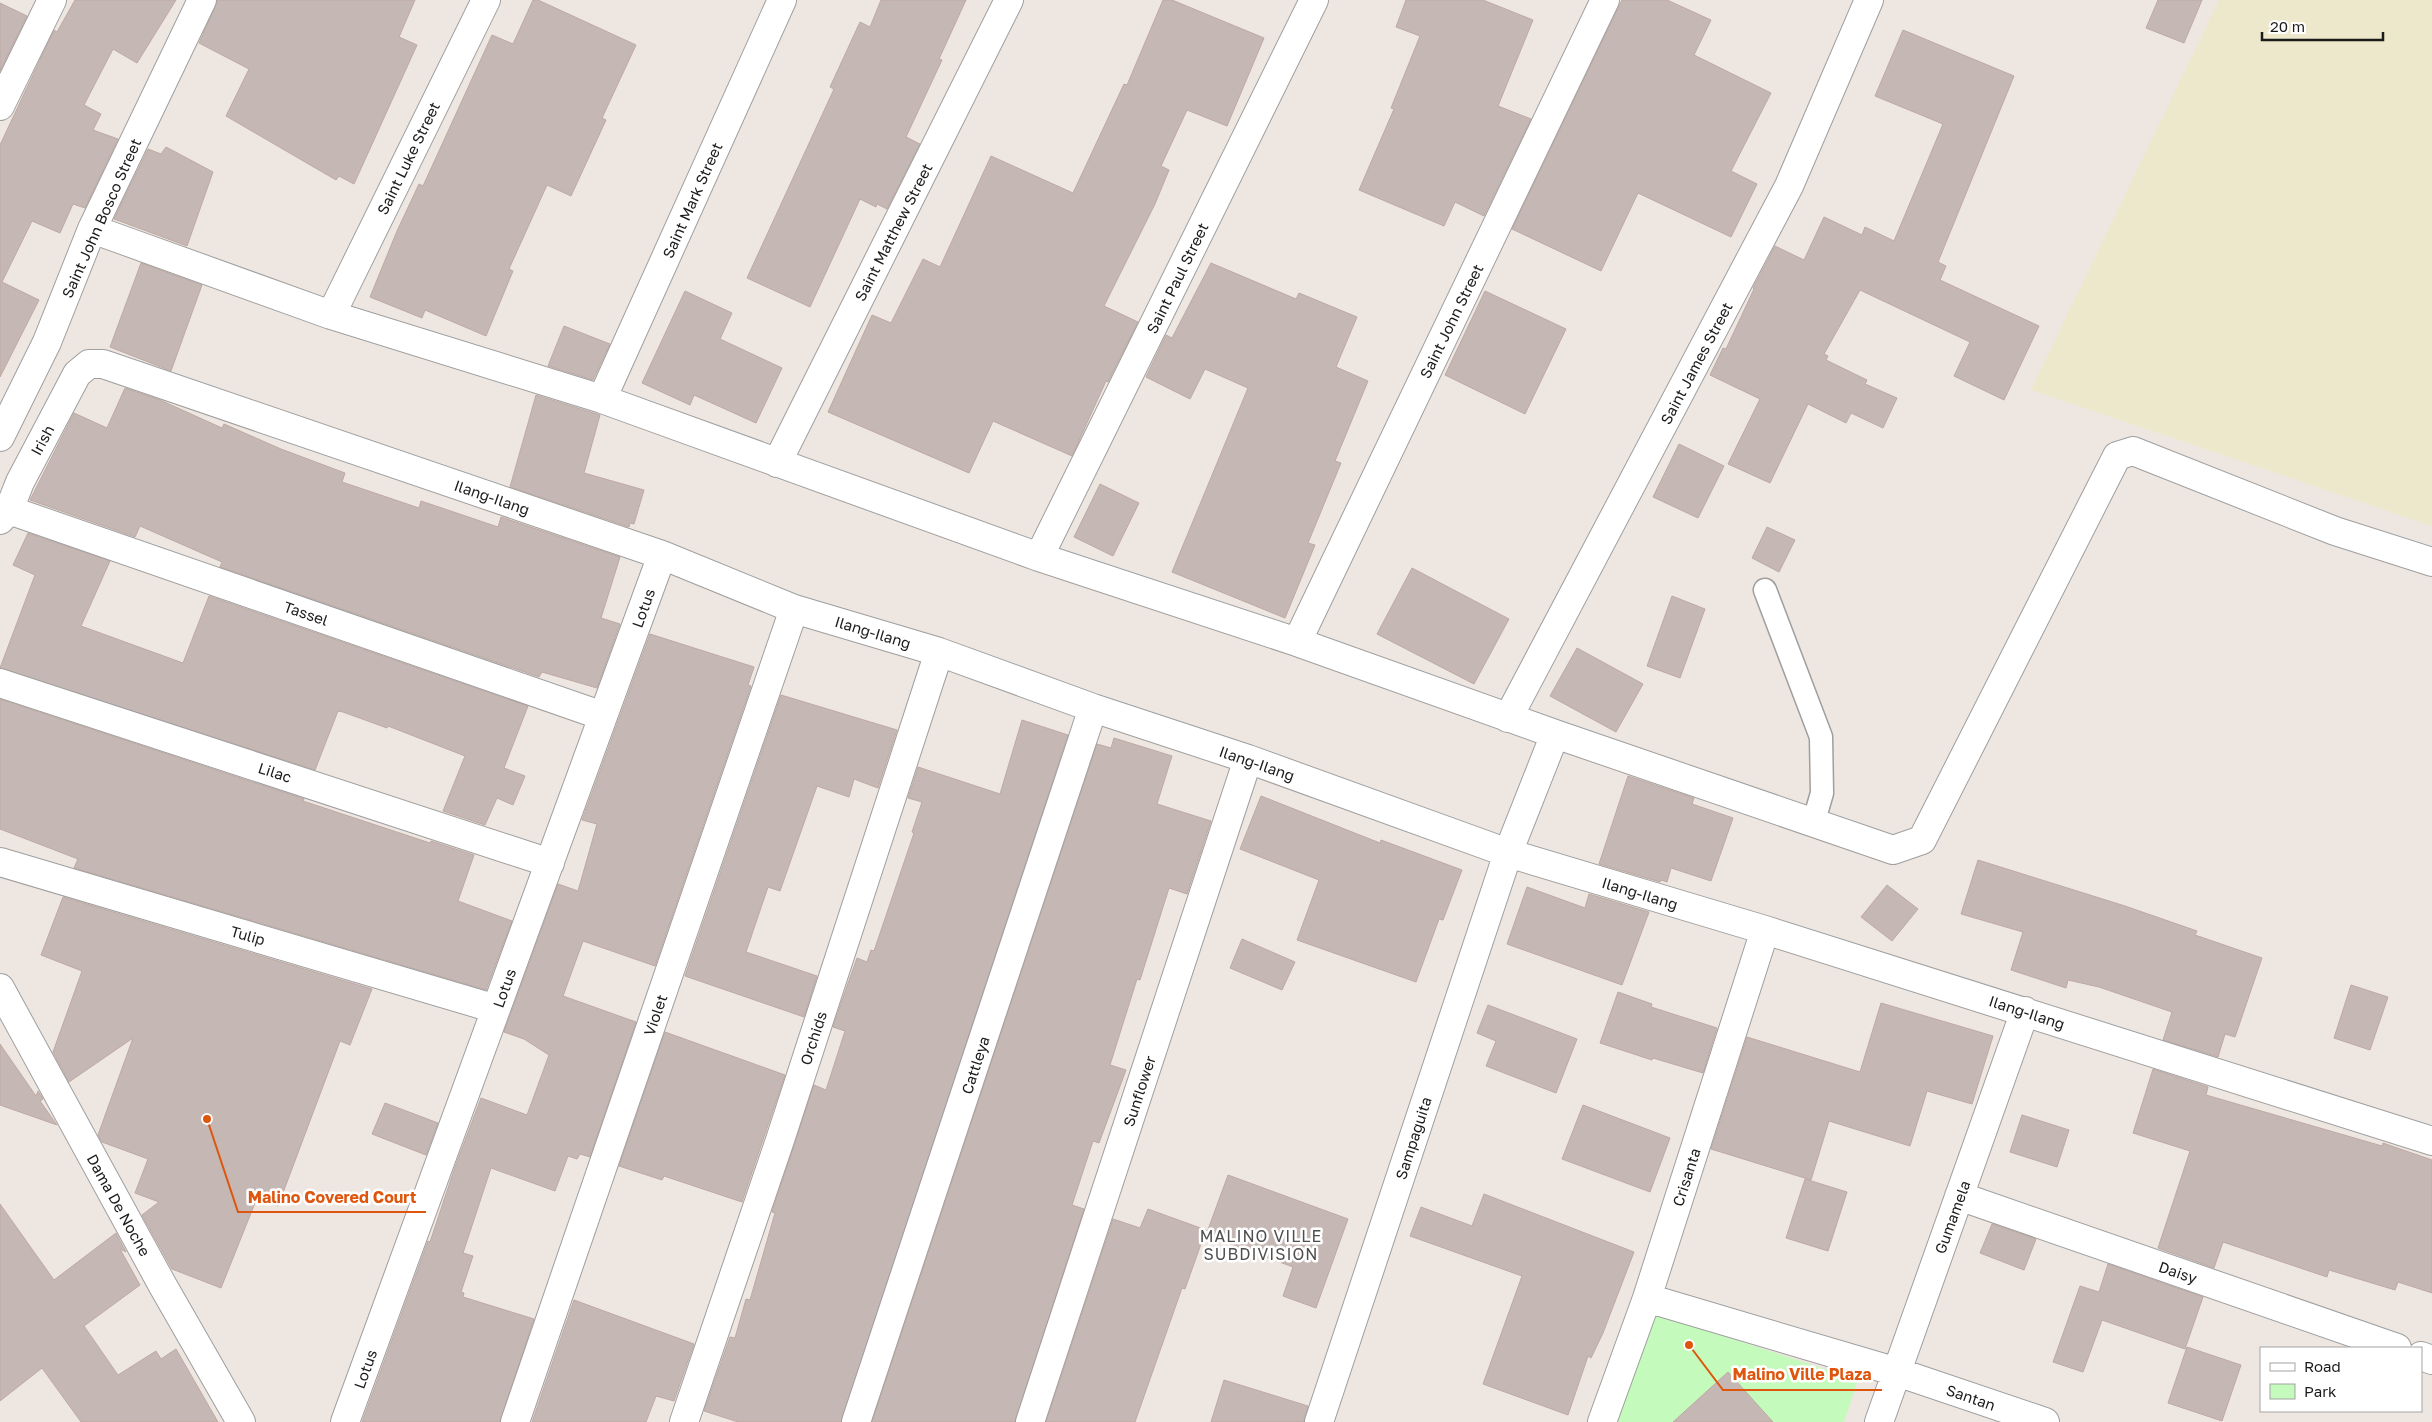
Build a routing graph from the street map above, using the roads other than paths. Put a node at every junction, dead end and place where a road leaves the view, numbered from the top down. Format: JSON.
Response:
{"nodes":[{"id":1,"x":52,"y":0,"type":"edge"},
{"id":2,"x":202,"y":0,"type":"edge"},
{"id":3,"x":486,"y":0,"type":"edge"},
{"id":4,"x":782,"y":0,"type":"edge"},
{"id":5,"x":1009,"y":0,"type":"edge"},
{"id":6,"x":1314,"y":0,"type":"edge"},
{"id":7,"x":1605,"y":0,"type":"edge"},
{"id":8,"x":1869,"y":0,"type":"edge"},
{"id":9,"x":0,"y":106,"type":"edge"},
{"id":10,"x":92,"y":229,"type":"junction"},
{"id":11,"x":331,"y":315,"type":"junction"},
{"id":12,"x":89,"y":364,"type":"joint"},
{"id":13,"x":602,"y":400,"type":"junction"},
{"id":14,"x":0,"y":437,"type":"edge"},
{"id":15,"x":777,"y":463,"type":"junction"},
{"id":16,"x":4,"y":515,"type":"edge"},
{"id":17,"x":662,"y":555,"type":"junction"},
{"id":18,"x":1039,"y":557,"type":"junction"},
{"id":19,"x":2432,"y":562,"type":"edge"},
{"id":20,"x":1766,"y":590,"type":"dead end"},
{"id":21,"x":794,"y":608,"type":"junction"},
{"id":22,"x":1297,"y":642,"type":"junction"},
{"id":23,"x":939,"y":652,"type":"junction"},
{"id":24,"x":0,"y":683,"type":"edge"},
{"id":25,"x":1093,"y":708,"type":"junction"},
{"id":26,"x":603,"y":716,"type":"junction"},
{"id":27,"x":1508,"y":718,"type":"junction"},
{"id":28,"x":1554,"y":734,"type":"junction"},
{"id":29,"x":1248,"y":759,"type":"junction"},
{"id":30,"x":1813,"y":824,"type":"junction"},
{"id":31,"x":1508,"y":853,"type":"junction"},
{"id":32,"x":0,"y":862,"type":"edge"},
{"id":33,"x":550,"y":863,"type":"junction"},
{"id":34,"x":1765,"y":930,"type":"junction"},
{"id":35,"x":0,"y":988,"type":"edge"},
{"id":36,"x":496,"y":1008,"type":"junction"},
{"id":37,"x":2025,"y":1011,"type":"junction"},
{"id":38,"x":2432,"y":1141,"type":"edge"},
{"id":39,"x":1960,"y":1196,"type":"junction"},
{"id":40,"x":1647,"y":1298,"type":"junction"},
{"id":41,"x":2394,"y":1347,"type":"edge"},
{"id":42,"x":1897,"y":1372,"type":"junction"},
{"id":43,"x":241,"y":1422,"type":"edge"},
{"id":44,"x":345,"y":1422,"type":"edge"},
{"id":45,"x":515,"y":1422,"type":"edge"},
{"id":46,"x":684,"y":1422,"type":"edge"},
{"id":47,"x":856,"y":1422,"type":"edge"},
{"id":48,"x":1030,"y":1422,"type":"edge"},
{"id":49,"x":1319,"y":1422,"type":"edge"},
{"id":50,"x":1602,"y":1422,"type":"edge"},
{"id":51,"x":1879,"y":1422,"type":"edge"},
{"id":52,"x":2045,"y":1422,"type":"edge"}],
"edges":[{"from":1,"to":9,"type":"street"},
{"from":2,"to":10,"type":"street","name":"Saint John Bosco Street"},
{"from":3,"to":11,"type":"street","name":"Saint Luke Street"},
{"from":4,"to":13,"type":"street","name":"Saint Mark Street"},
{"from":5,"to":15,"type":"street","name":"Saint Matthew Street"},
{"from":6,"to":18,"type":"street","name":"Saint Paul Street"},
{"from":7,"to":22,"type":"street","name":"Saint John Street"},
{"from":8,"to":27,"type":"street","name":"Saint James Street"},
{"from":10,"to":11,"type":"street"},
{"from":10,"to":14,"type":"street","name":"Saint John Bosco Street"},
{"from":11,"to":13,"type":"street"},
{"from":12,"to":16,"type":"street","name":"Irish"},
{"from":12,"to":17,"type":"street","name":"Ilang-Ilang"},
{"from":13,"to":15,"type":"street"},
{"from":15,"to":18,"type":"street"},
{"from":16,"to":26,"type":"street","name":"Tassel"},
{"from":17,"to":21,"type":"street","name":"Ilang-Ilang"},
{"from":17,"to":26,"type":"street","name":"Lotus"},
{"from":18,"to":22,"type":"street"},
{"from":19,"to":30,"type":"street"},
{"from":20,"to":30,"type":"lane"},
{"from":21,"to":23,"type":"street","name":"Ilang-Ilang"},
{"from":21,"to":45,"type":"street","name":"Violet"},
{"from":22,"to":27,"type":"street"},
{"from":23,"to":25,"type":"street","name":"Ilang-Ilang"},
{"from":23,"to":46,"type":"street","name":"Orchids"},
{"from":24,"to":33,"type":"street","name":"Lilac"},
{"from":25,"to":29,"type":"street","name":"Ilang-Ilang"},
{"from":25,"to":47,"type":"street","name":"Cattleya"},
{"from":26,"to":33,"type":"street","name":"Lotus"},
{"from":27,"to":28,"type":"street"},
{"from":28,"to":30,"type":"street"},
{"from":28,"to":31,"type":"street","name":"Sampaguita"},
{"from":29,"to":31,"type":"street","name":"Ilang-Ilang"},
{"from":29,"to":48,"type":"street","name":"Sunflower"},
{"from":31,"to":34,"type":"street","name":"Ilang-Ilang"},
{"from":31,"to":49,"type":"street","name":"Sampaguita"},
{"from":32,"to":36,"type":"street","name":"Tulip"},
{"from":33,"to":36,"type":"street","name":"Lotus"},
{"from":34,"to":37,"type":"street","name":"Ilang-Ilang"},
{"from":34,"to":40,"type":"street","name":"Crisanta"},
{"from":35,"to":43,"type":"street","name":"Dama De Noche"},
{"from":36,"to":44,"type":"street","name":"Lotus"},
{"from":37,"to":38,"type":"street","name":"Ilang-Ilang"},
{"from":37,"to":39,"type":"street","name":"Gumamela"},
{"from":39,"to":41,"type":"street","name":"Daisy"},
{"from":39,"to":42,"type":"street","name":"Gumamela"},
{"from":40,"to":42,"type":"street","name":"Santan"},
{"from":40,"to":50,"type":"street","name":"Crisanta"},
{"from":42,"to":51,"type":"street","name":"Gumamela"},
{"from":42,"to":52,"type":"street","name":"Santan"}]}
